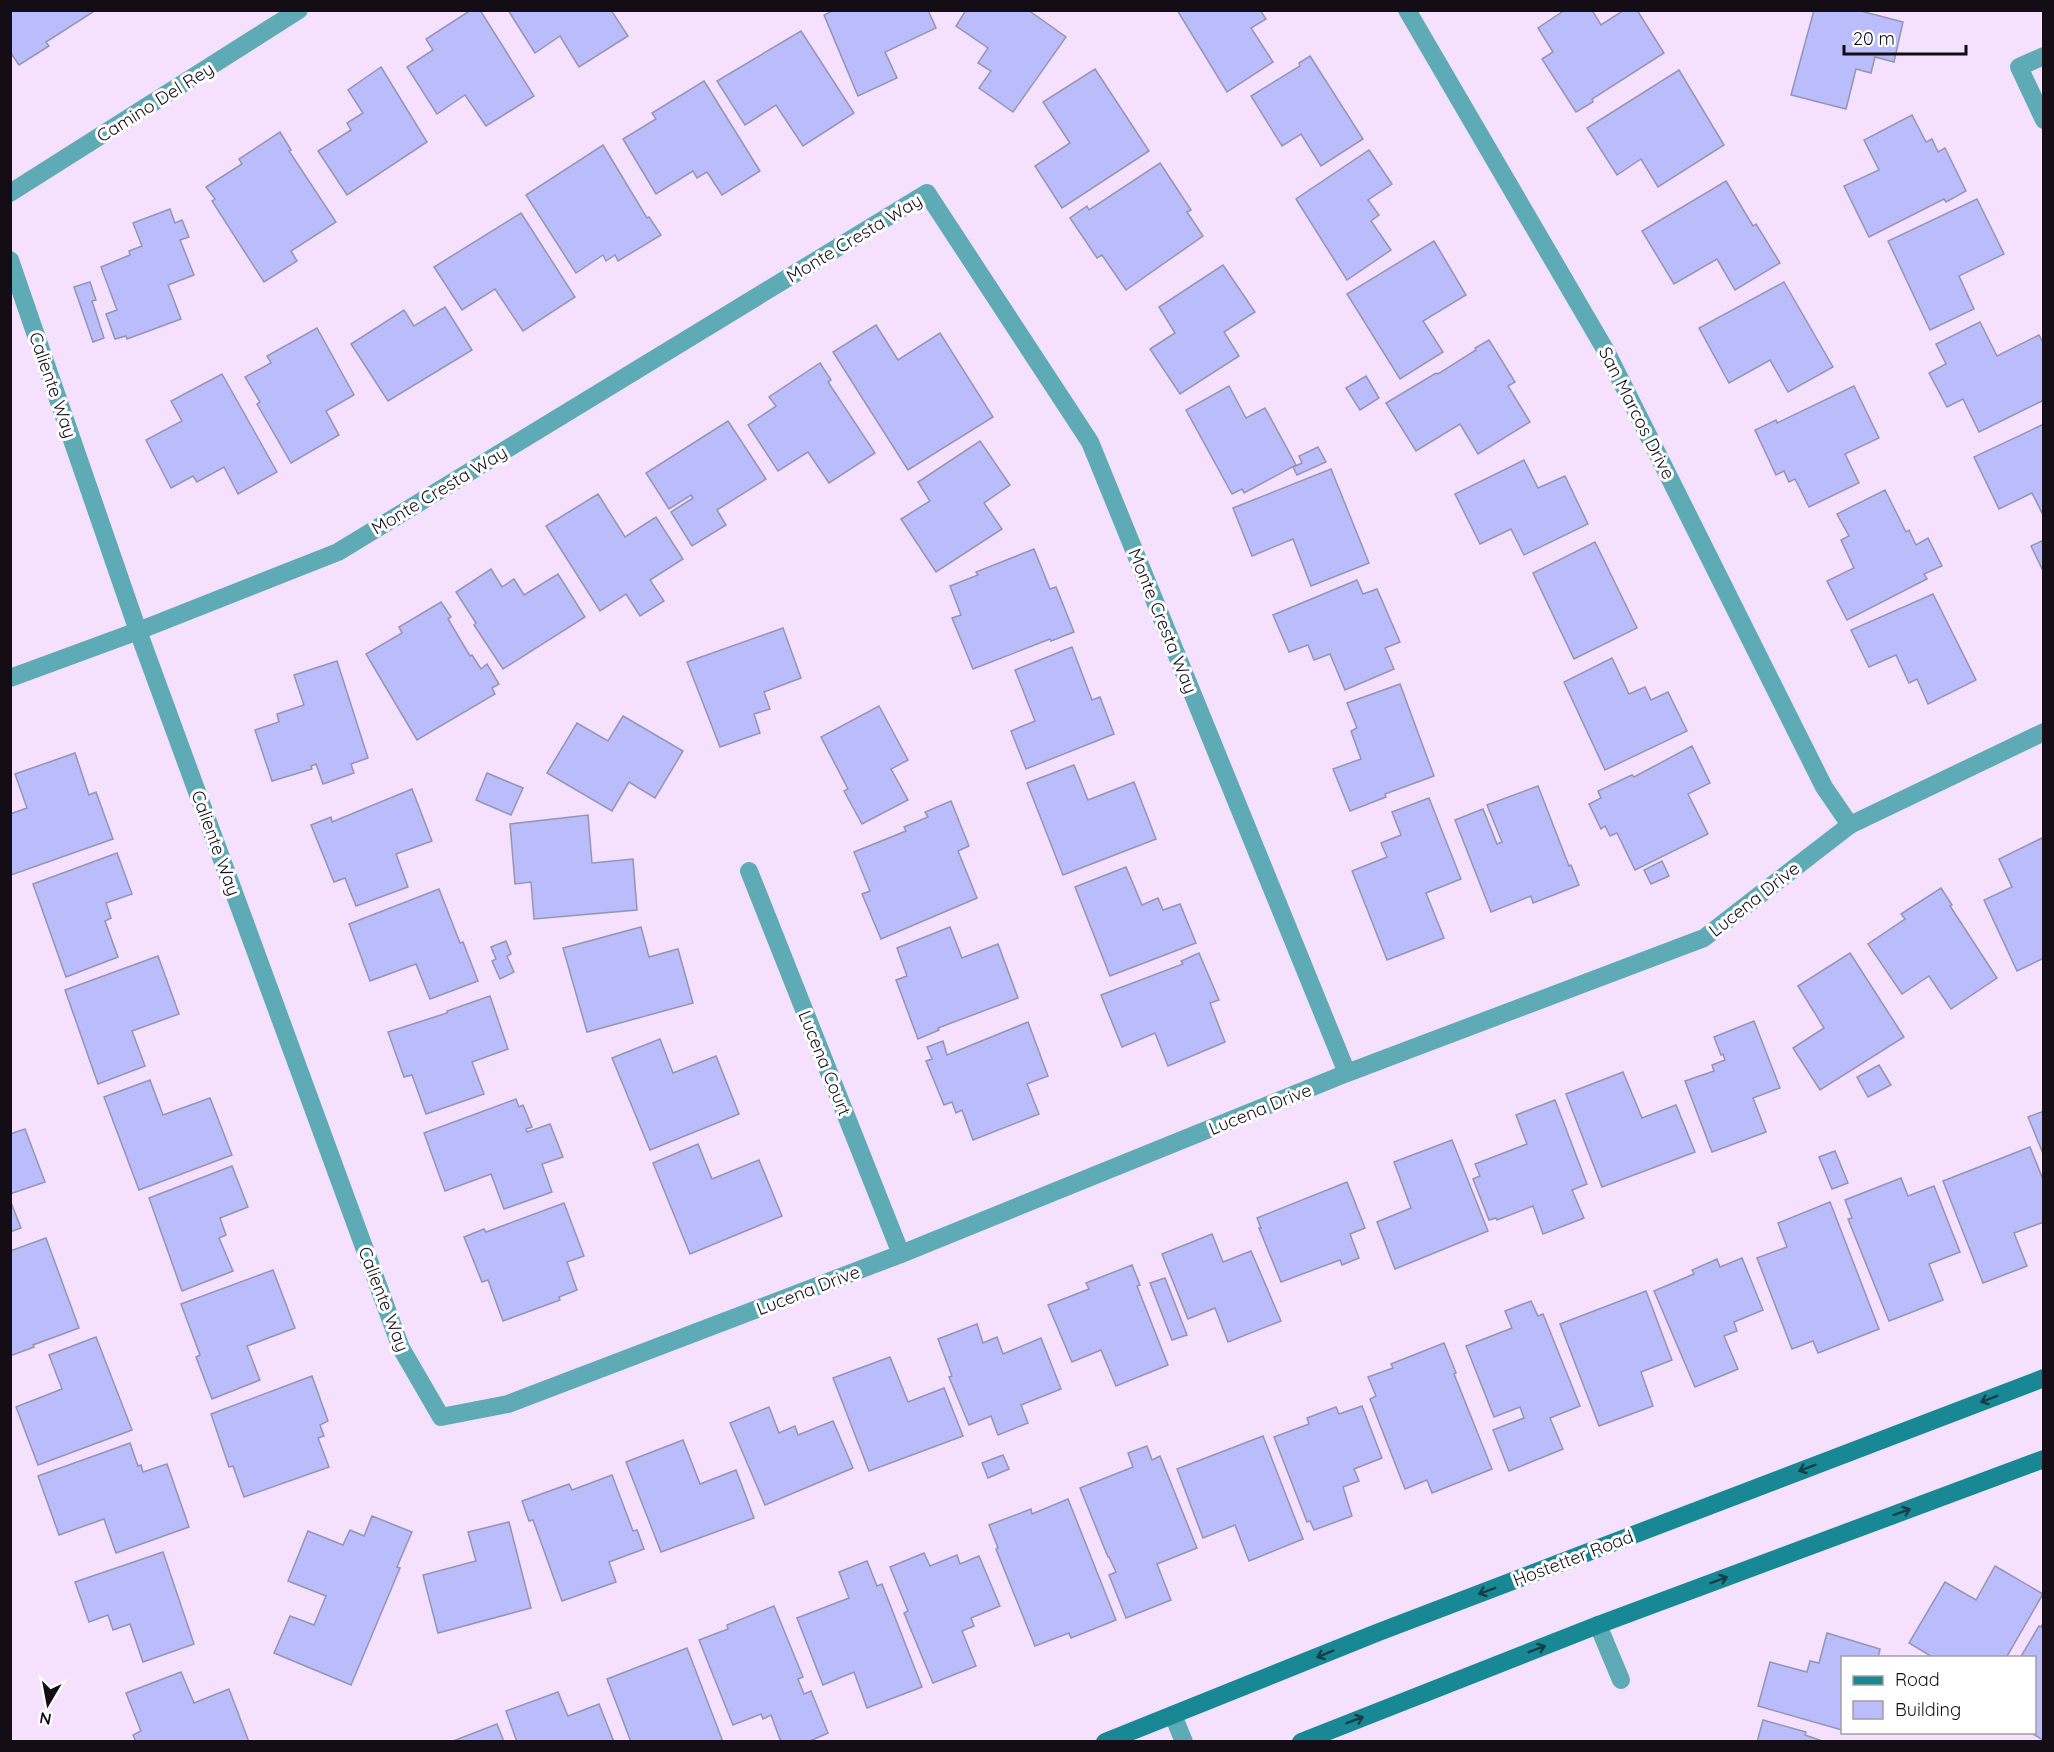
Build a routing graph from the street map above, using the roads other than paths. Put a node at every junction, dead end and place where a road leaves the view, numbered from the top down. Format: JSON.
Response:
{"nodes":[{"id":1,"x":300,"y":10,"type":"edge"},
{"id":2,"x":1407,"y":10,"type":"edge"},
{"id":3,"x":2043,"y":56,"type":"edge"},
{"id":4,"x":2043,"y":120,"type":"edge"},
{"id":5,"x":10,"y":193,"type":"edge"},
{"id":6,"x":10,"y":260,"type":"edge"},
{"id":7,"x":138,"y":631,"type":"junction"},
{"id":8,"x":10,"y":678,"type":"edge"},
{"id":9,"x":2043,"y":732,"type":"edge"},
{"id":10,"x":1850,"y":825,"type":"junction"},
{"id":11,"x":749,"y":871,"type":"dead end"},
{"id":12,"x":1347,"y":1073,"type":"junction"},
{"id":13,"x":901,"y":1254,"type":"junction"},
{"id":14,"x":2043,"y":1378,"type":"edge"},
{"id":15,"x":441,"y":1417,"type":"joint"},
{"id":16,"x":2043,"y":1459,"type":"edge"},
{"id":17,"x":1598,"y":1625,"type":"junction"},
{"id":18,"x":1621,"y":1680,"type":"dead end"},
{"id":19,"x":1173,"y":1715,"type":"junction"},
{"id":20,"x":1105,"y":1742,"type":"edge"},
{"id":21,"x":1184,"y":1742,"type":"edge"},
{"id":22,"x":1301,"y":1742,"type":"edge"}],
"edges":[{"from":1,"to":5,"type":"street","name":"Camino Del Rey"},
{"from":2,"to":10,"type":"street","name":"San Marcos Drive"},
{"from":3,"to":4,"type":"street"},
{"from":6,"to":7,"type":"street","name":"Caliente Way"},
{"from":7,"to":8,"type":"street","name":"Monte Cresta Way"},
{"from":7,"to":12,"type":"street","name":"Monte Cresta Way"},
{"from":7,"to":15,"type":"street","name":"Caliente Way"},
{"from":9,"to":10,"type":"street","name":"Lucena Drive"},
{"from":10,"to":12,"type":"street","name":"Lucena Drive"},
{"from":11,"to":13,"type":"street","name":"Lucena Court"},
{"from":12,"to":13,"type":"street","name":"Lucena Drive"},
{"from":13,"to":15,"type":"street","name":"Lucena Drive"},
{"from":14,"to":19,"type":"main road","name":"Hostetter Road","one_way":true},
{"from":17,"to":16,"type":"main road","one_way":true},
{"from":17,"to":18,"type":"street"},
{"from":22,"to":17,"type":"main road","one_way":true},
{"from":19,"to":20,"type":"main road","name":"Hostetter Road"},
{"from":19,"to":21,"type":"street"}]}
